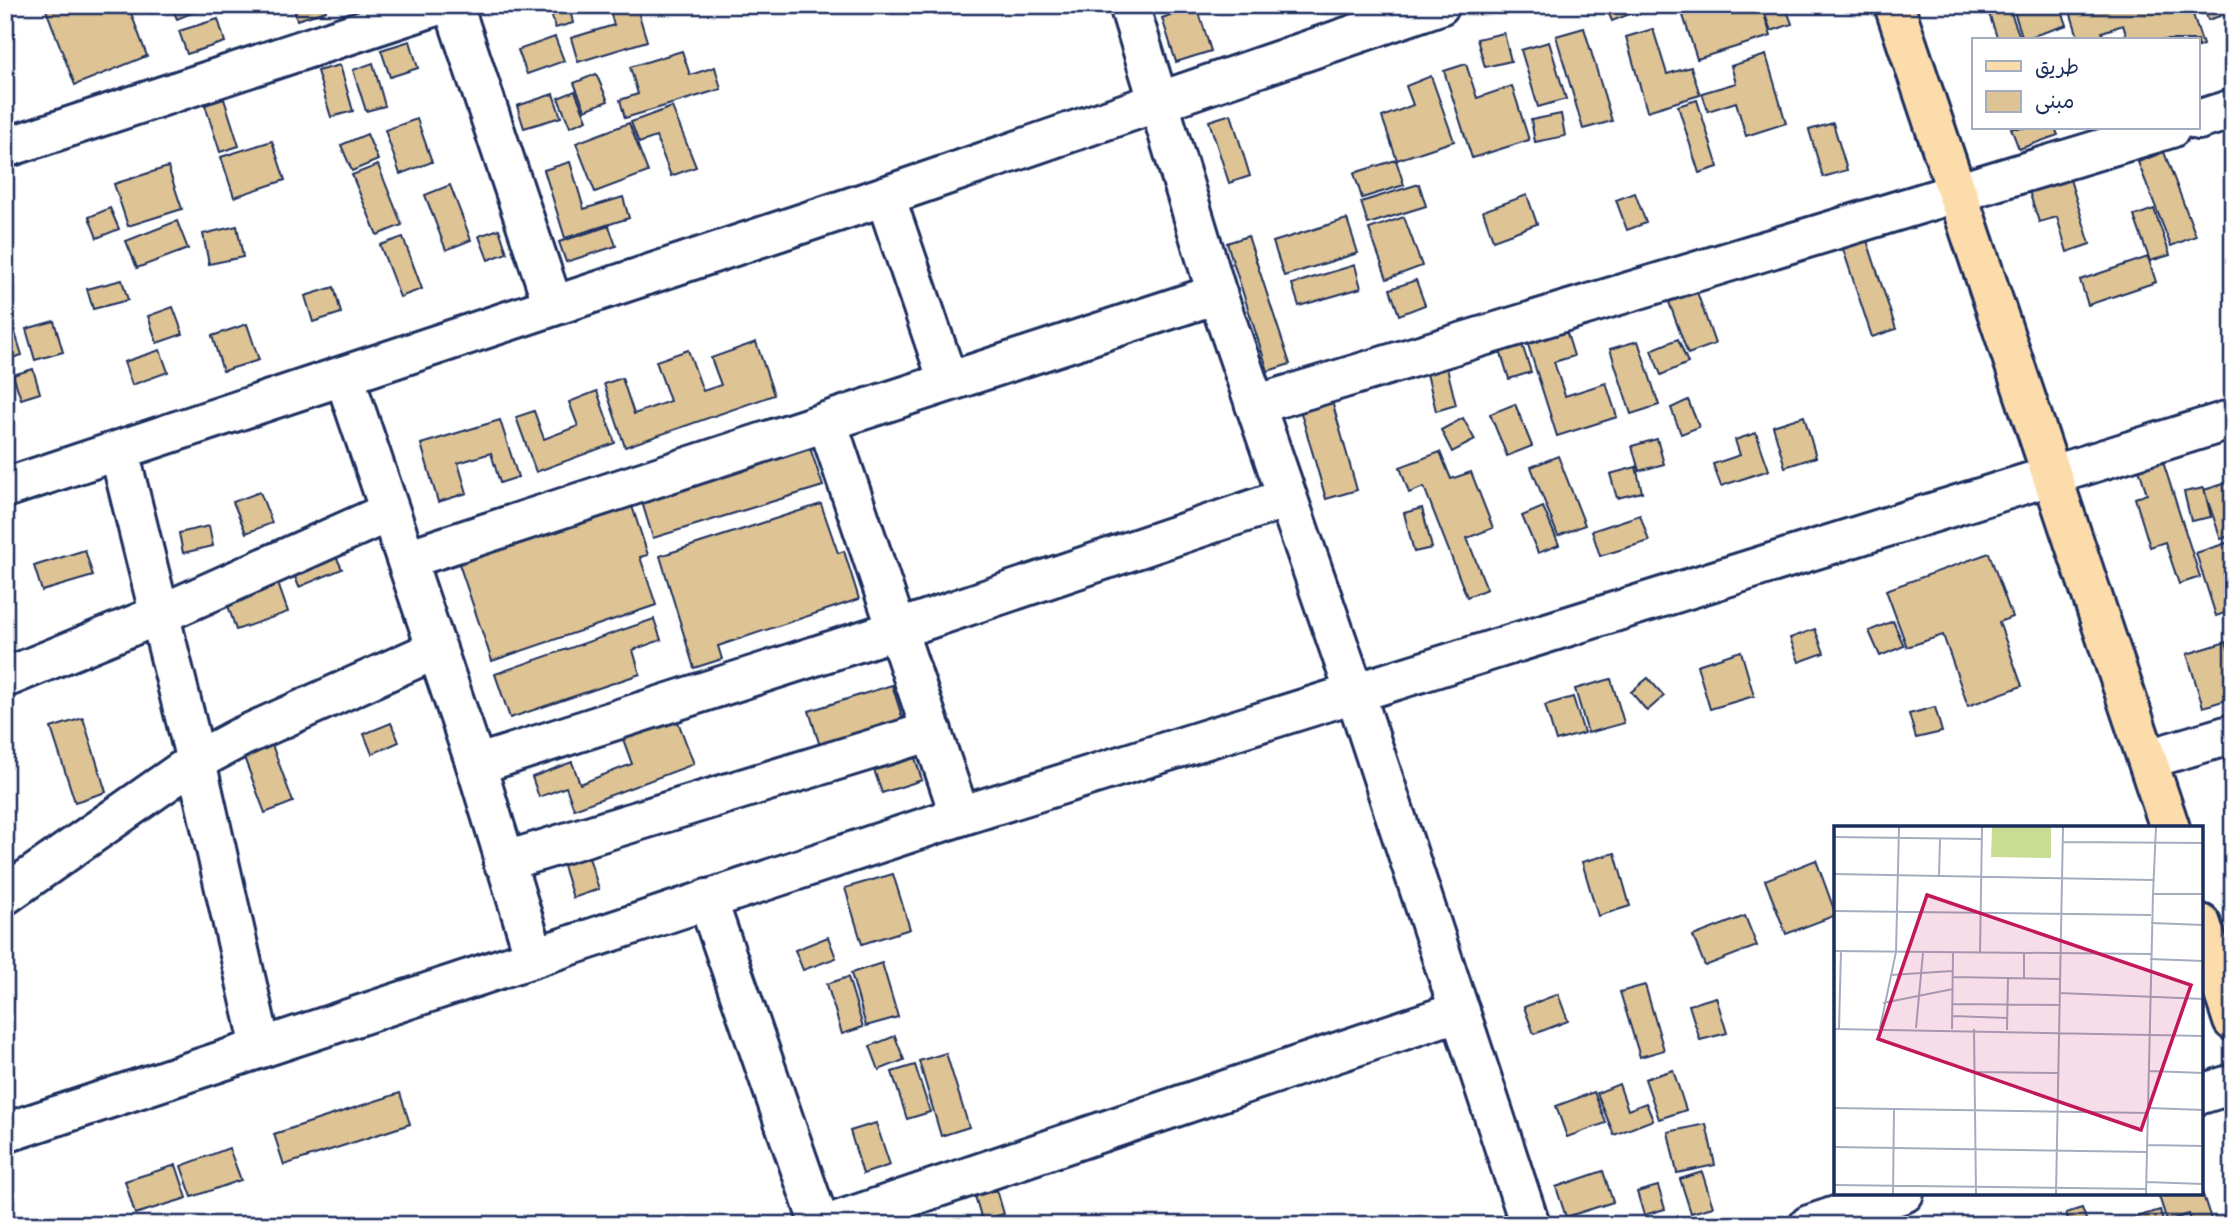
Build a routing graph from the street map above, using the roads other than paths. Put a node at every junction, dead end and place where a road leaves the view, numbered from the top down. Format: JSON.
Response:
{"nodes":[{"id":1,"x":439,"y":5,"type":"edge"},
{"id":2,"x":453,"y":5,"type":"edge"},
{"id":3,"x":1129,"y":5,"type":"edge"},
{"id":4,"x":1440,"y":5,"type":"edge"},
{"id":5,"x":1894,"y":5,"type":"edge"},
{"id":6,"x":1158,"y":100,"type":"junction"},
{"id":7,"x":2233,"y":109,"type":"edge"},
{"id":8,"x":2200,"y":119,"type":"edge"},
{"id":9,"x":2164,"y":130,"type":"edge"},
{"id":10,"x":5,"y":148,"type":"edge"},
{"id":11,"x":1956,"y":192,"type":"junction"},
{"id":12,"x":885,"y":196,"type":"junction"},
{"id":13,"x":1217,"y":294,"type":"junction"},
{"id":14,"x":553,"y":305,"type":"junction"},
{"id":15,"x":344,"y":376,"type":"junction"},
{"id":16,"x":948,"y":381,"type":"junction"},
{"id":17,"x":1255,"y":405,"type":"junction"},
{"id":18,"x":2233,"y":419,"type":"edge"},
{"id":19,"x":827,"y":422,"type":"junction"},
{"id":20,"x":119,"y":451,"type":"junction"},
{"id":21,"x":2051,"y":474,"type":"junction"},
{"id":22,"x":5,"y":488,"type":"edge"},
{"id":23,"x":1287,"y":498,"type":"junction"},
{"id":24,"x":388,"y":512,"type":"junction"},
{"id":25,"x":407,"y":559,"type":"junction"},
{"id":26,"x":161,"y":614,"type":"junction"},
{"id":27,"x":899,"y":629,"type":"junction"},
{"id":28,"x":437,"y":649,"type":"junction"},
{"id":29,"x":5,"y":678,"type":"edge"},
{"id":30,"x":1355,"y":693,"type":"junction"},
{"id":31,"x":932,"y":731,"type":"junction"},
{"id":32,"x":2233,"y":734,"type":"edge"},
{"id":33,"x":2148,"y":759,"type":"junction"},
{"id":34,"x":196,"y":761,"type":"junction"},
{"id":35,"x":476,"y":765,"type":"junction"},
{"id":36,"x":960,"y":816,"type":"junction"},
{"id":37,"x":2169,"y":826,"type":"edge"},
{"id":38,"x":503,"y":862,"type":"junction"},
{"id":39,"x":5,"y":895,"type":"edge"},
{"id":40,"x":707,"y":898,"type":"junction"},
{"id":41,"x":2203,"y":930,"type":"edge"},
{"id":42,"x":534,"y":955,"type":"junction"},
{"id":43,"x":1460,"y":1011,"type":"junction"},
{"id":44,"x":2233,"y":1021,"type":"edge"},
{"id":45,"x":261,"y":1047,"type":"junction"},
{"id":46,"x":2233,"y":1084,"type":"edge"},
{"id":47,"x":2203,"y":1093,"type":"edge"},
{"id":48,"x":5,"y":1133,"type":"edge"},
{"id":49,"x":1898,"y":1195,"type":"edge"},
{"id":50,"x":820,"y":1225,"type":"edge"},
{"id":51,"x":826,"y":1225,"type":"edge"},
{"id":52,"x":1530,"y":1225,"type":"edge"},
{"id":53,"x":1809,"y":1225,"type":"edge"}],
"edges":[{"from":1,"to":10,"type":"street"},
{"from":2,"to":14,"type":"street"},
{"from":3,"to":6,"type":"street"},
{"from":4,"to":6,"type":"street"},
{"from":5,"to":11,"type":"main road"},
{"from":6,"to":12,"type":"street"},
{"from":6,"to":13,"type":"street"},
{"from":7,"to":8,"type":"street"},
{"from":9,"to":11,"type":"street"},
{"from":11,"to":17,"type":"street"},
{"from":11,"to":21,"type":"main road"},
{"from":12,"to":14,"type":"street"},
{"from":12,"to":16,"type":"street"},
{"from":13,"to":16,"type":"street"},
{"from":13,"to":17,"type":"street"},
{"from":14,"to":15,"type":"street"},
{"from":15,"to":20,"type":"street"},
{"from":15,"to":24,"type":"street"},
{"from":16,"to":19,"type":"street"},
{"from":17,"to":23,"type":"street"},
{"from":18,"to":21,"type":"street"},
{"from":19,"to":25,"type":"street"},
{"from":19,"to":27,"type":"street"},
{"from":20,"to":22,"type":"street"},
{"from":20,"to":26,"type":"street"},
{"from":21,"to":30,"type":"street"},
{"from":21,"to":33,"type":"main road"},
{"from":23,"to":27,"type":"street"},
{"from":23,"to":30,"type":"street"},
{"from":24,"to":25,"type":"street"},
{"from":24,"to":26,"type":"street"},
{"from":25,"to":28,"type":"street"},
{"from":26,"to":29,"type":"street"},
{"from":26,"to":34,"type":"street"},
{"from":27,"to":31,"type":"street"},
{"from":27,"to":35,"type":"street"},
{"from":28,"to":34,"type":"street"},
{"from":28,"to":35,"type":"street"},
{"from":30,"to":36,"type":"street"},
{"from":30,"to":43,"type":"street"},
{"from":31,"to":36,"type":"street"},
{"from":31,"to":38,"type":"street"},
{"from":32,"to":33,"type":"street"},
{"from":33,"to":37,"type":"main road"},
{"from":34,"to":39,"type":"street"},
{"from":34,"to":45,"type":"street"},
{"from":35,"to":38,"type":"street"},
{"from":36,"to":40,"type":"street"},
{"from":38,"to":42,"type":"street"},
{"from":40,"to":42,"type":"street"},
{"from":40,"to":50,"type":"street"},
{"from":41,"to":44,"type":"main road"},
{"from":42,"to":45,"type":"street"},
{"from":43,"to":51,"type":"street"},
{"from":43,"to":52,"type":"street"},
{"from":45,"to":48,"type":"street"},
{"from":46,"to":47,"type":"street"},
{"from":49,"to":53,"type":"street"}]}
